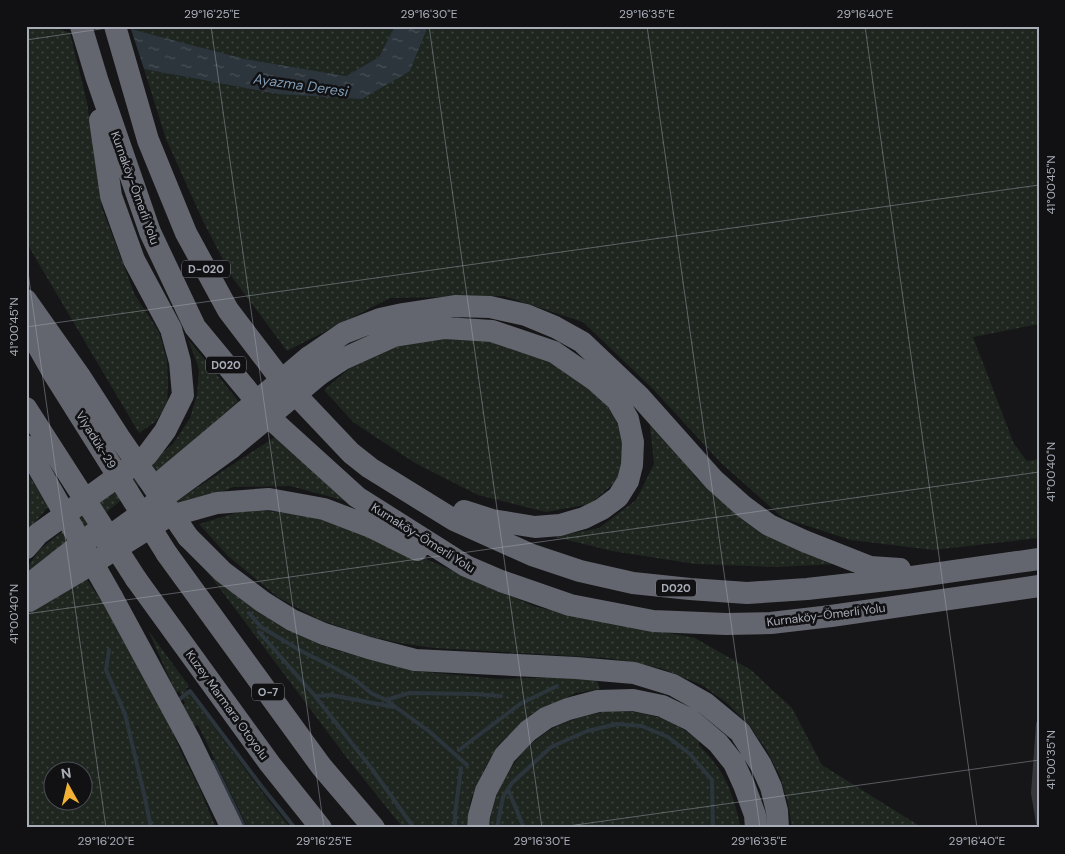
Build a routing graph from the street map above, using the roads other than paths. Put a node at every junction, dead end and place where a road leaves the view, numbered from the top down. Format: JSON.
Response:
{"nodes":[{"id":1,"x":82,"y":26,"type":"edge"},
{"id":2,"x":115,"y":26,"type":"edge"},
{"id":3,"x":97,"y":79,"type":"junction"},
{"id":4,"x":26,"y":300,"type":"edge"},
{"id":5,"x":26,"y":325,"type":"edge"},
{"id":6,"x":314,"y":366,"type":"junction"},
{"id":7,"x":26,"y":408,"type":"edge"},
{"id":8,"x":26,"y":446,"type":"edge"},
{"id":9,"x":370,"y":468,"type":"junction"},
{"id":10,"x":26,"y":548,"type":"edge"},
{"id":11,"x":1039,"y":559,"type":"edge"},
{"id":12,"x":1006,"y":564,"type":"junction"},
{"id":13,"x":466,"y":566,"type":"junction"},
{"id":14,"x":1039,"y":586,"type":"edge"},
{"id":15,"x":28,"y":594,"type":"edge"},
{"id":16,"x":1039,"y":724,"type":"edge"},
{"id":17,"x":1039,"y":823,"type":"edge"},
{"id":18,"x":232,"y":828,"type":"edge"},
{"id":19,"x":321,"y":828,"type":"edge"},
{"id":20,"x":374,"y":828,"type":"edge"},
{"id":21,"x":478,"y":828,"type":"edge"},
{"id":22,"x":756,"y":828,"type":"edge"},
{"id":23,"x":778,"y":828,"type":"edge"}],
"edges":[{"from":1,"to":3,"type":"highway","name":"Kurnaköy-Ömerli Yolu"},
{"from":2,"to":9,"type":"highway","number":"D-020"},
{"from":3,"to":10,"type":"highway"},
{"from":3,"to":13,"type":"highway","name":"Kurnaköy-Ömerli Yolu","number":"D020"},
{"from":4,"to":23,"type":"highway","bridge":true},
{"from":5,"to":20,"type":"highway","name":"Viyadük-29","number":"O-7","bridge":true},
{"from":6,"to":9,"type":"highway"},
{"from":6,"to":12,"type":"highway"},
{"from":6,"to":15,"type":"highway","bridge":true},
{"from":7,"to":19,"type":"highway","name":"Kuzey Marmara Otoyolu","bridge":true},
{"from":8,"to":18,"type":"highway","bridge":true},
{"from":9,"to":12,"type":"highway","number":"D020"},
{"from":11,"to":12,"type":"highway","number":"D020"},
{"from":13,"to":14,"type":"highway","name":"Kurnaköy-Ömerli Yolu","number":"D020"},
{"from":13,"to":15,"type":"highway"},
{"from":16,"to":17,"type":"lane"},
{"from":21,"to":22,"type":"highway"}]}
